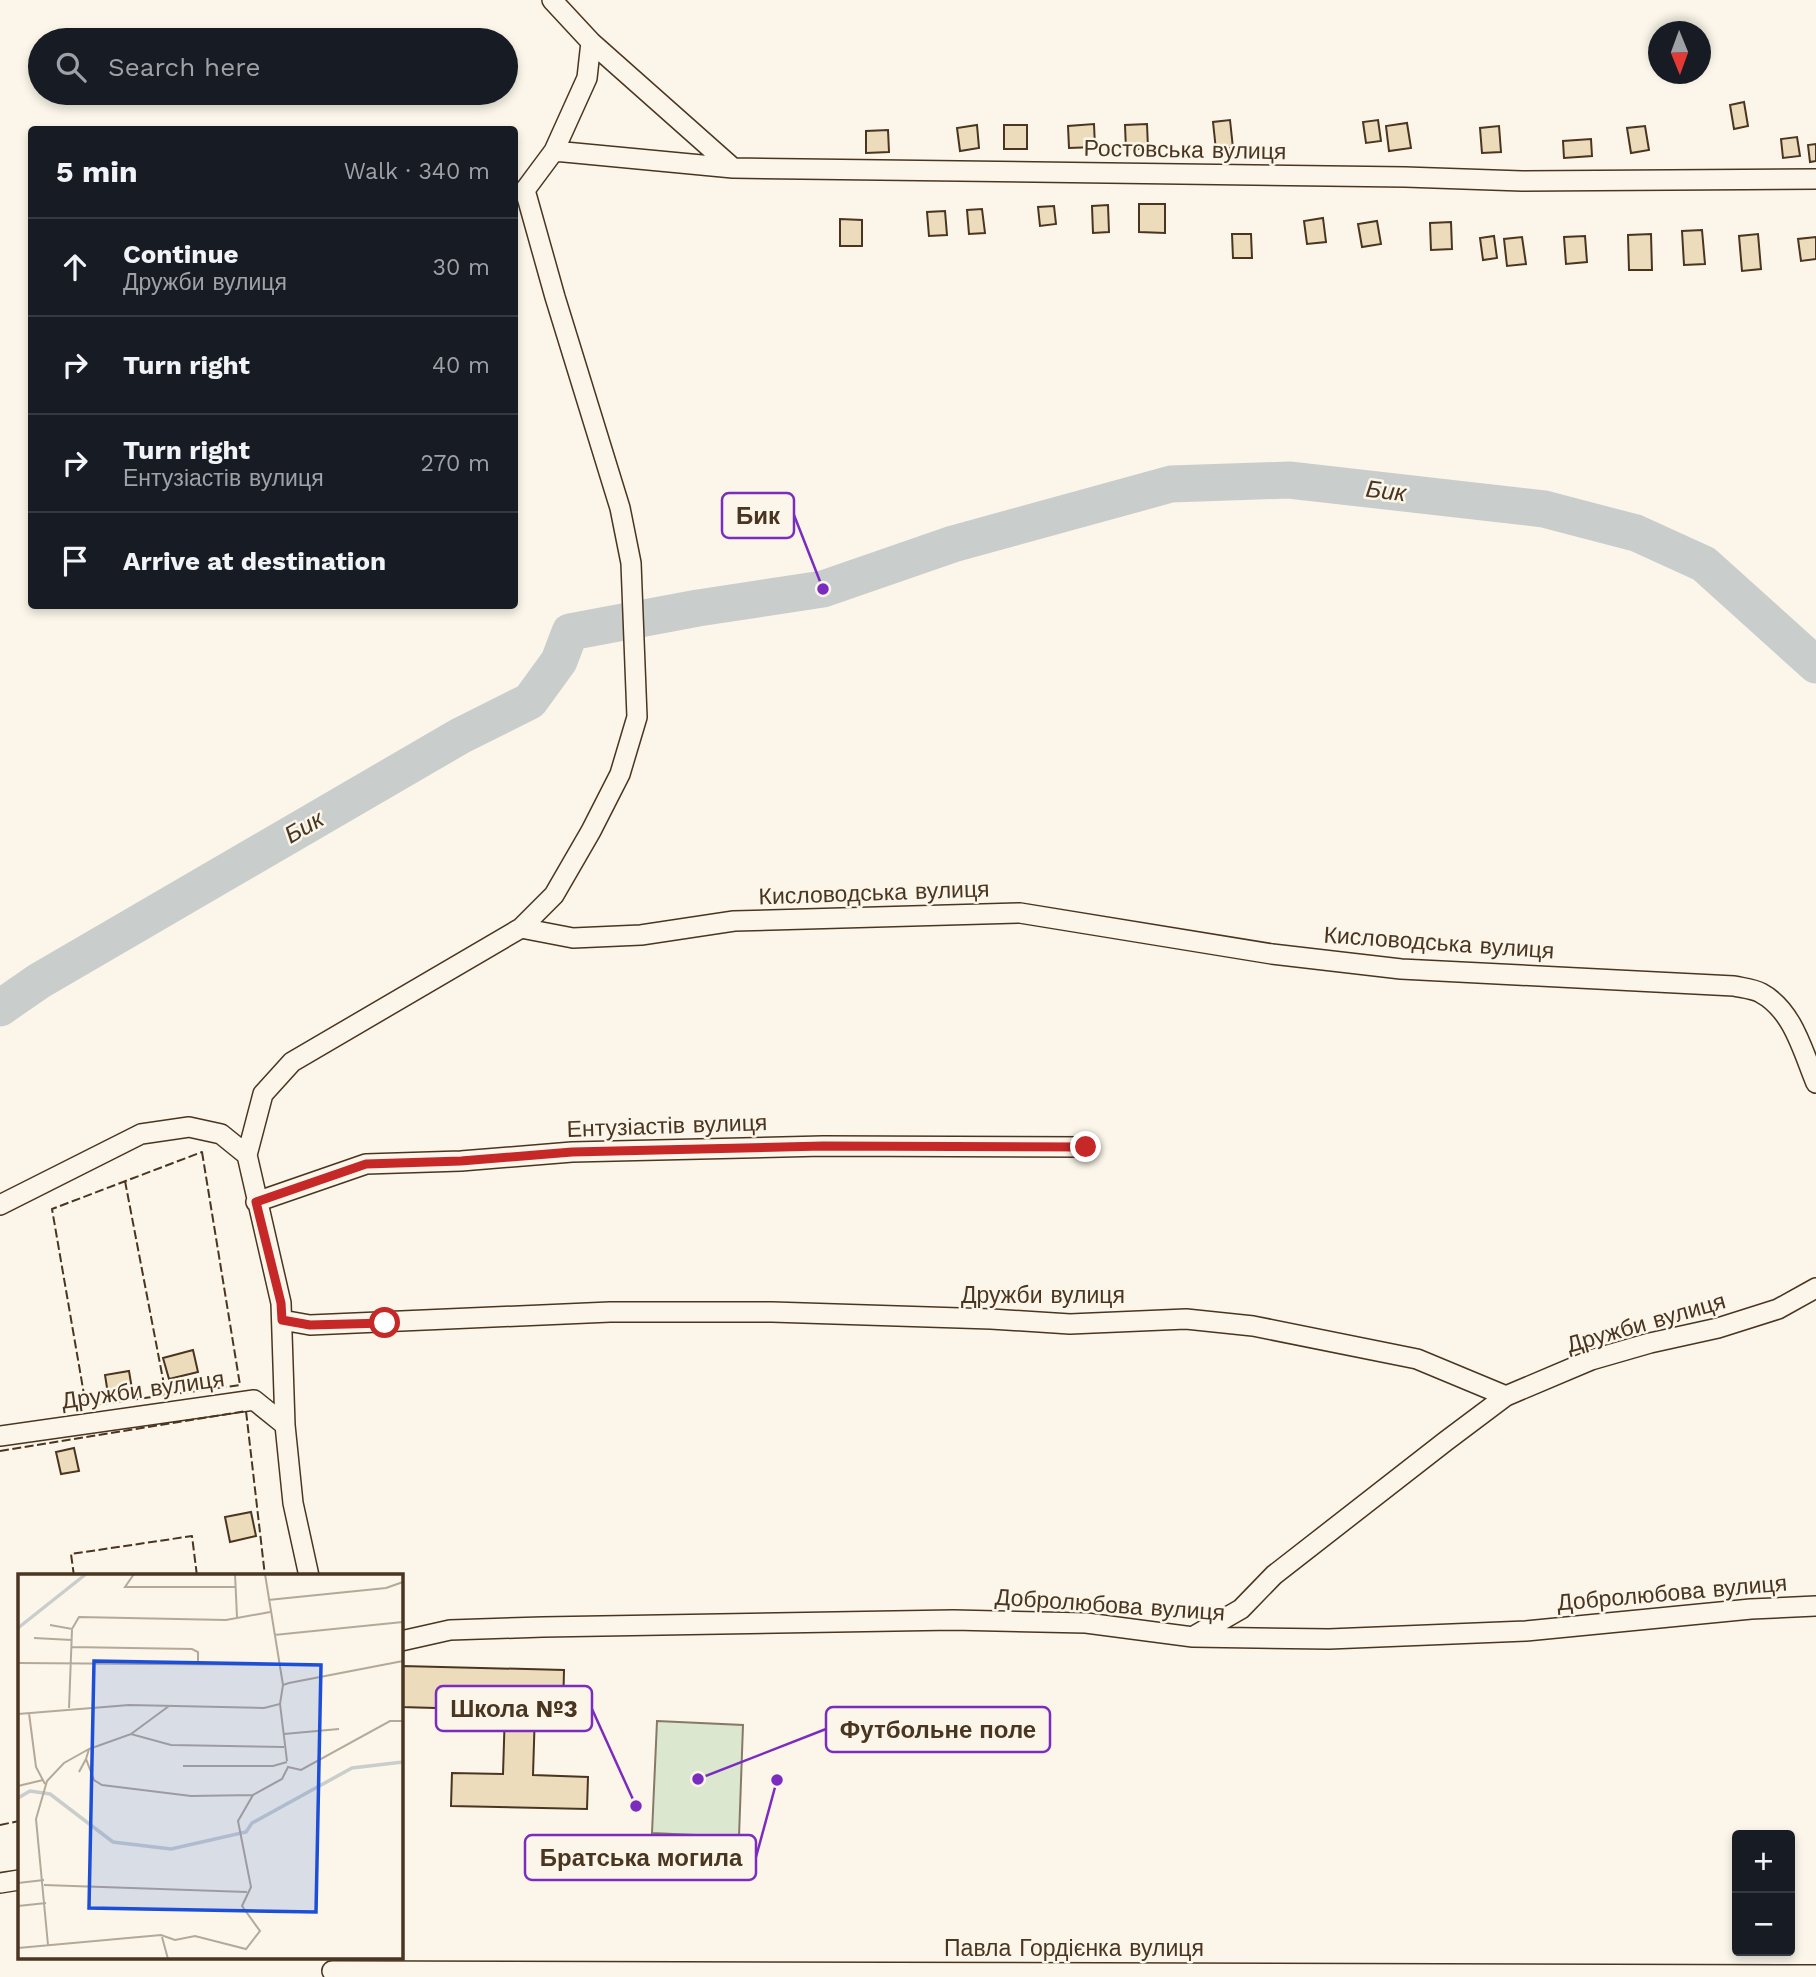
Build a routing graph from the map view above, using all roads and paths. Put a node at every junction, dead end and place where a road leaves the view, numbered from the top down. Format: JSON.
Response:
{"nodes":[{"id":1,"x":552,"y":0,"type":"edge"},
{"id":2,"x":591,"y":42,"type":"junction"},
{"id":3,"x":554,"y":151,"type":"junction"},
{"id":4,"x":733,"y":168,"type":"junction"},
{"id":5,"x":1816,"y":179,"type":"edge"},
{"id":6,"x":521,"y":928,"type":"junction"},
{"id":7,"x":1816,"y":1083,"type":"edge"},
{"id":8,"x":1086,"y":1147,"type":"dead end"},
{"id":9,"x":247,"y":1155,"type":"junction"},
{"id":10,"x":256,"y":1202,"type":"junction"},
{"id":11,"x":0,"y":1205,"type":"edge"},
{"id":12,"x":1816,"y":1289,"type":"edge"},
{"id":13,"x":282,"y":1320,"type":"junction"},
{"id":14,"x":1506,"y":1396,"type":"junction"},
{"id":15,"x":285,"y":1424,"type":"junction"},
{"id":16,"x":0,"y":1436,"type":"edge"},
{"id":17,"x":309,"y":1574,"type":"edge"},
{"id":18,"x":1816,"y":1606,"type":"edge"},
{"id":19,"x":1193,"y":1637,"type":"junction"},
{"id":20,"x":402,"y":1641,"type":"edge"},
{"id":21,"x":18,"y":1880,"type":"edge"},
{"id":22,"x":0,"y":1883,"type":"edge"},
{"id":23,"x":331,"y":1969,"type":"edge"},
{"id":24,"x":978,"y":1975,"type":"edge"},
{"id":25,"x":1816,"y":1975,"type":"edge"}],
"edges":[{"from":1,"to":2,"type":"street"},
{"from":2,"to":3,"type":"street"},
{"from":2,"to":4,"type":"street"},
{"from":3,"to":4,"type":"street","name":"Ростовська вулиця"},
{"from":3,"to":6,"type":"street"},
{"from":4,"to":5,"type":"street","name":"Ростовська вулиця"},
{"from":6,"to":7,"type":"street","name":"Кисловодська вулиця"},
{"from":6,"to":9,"type":"street"},
{"from":8,"to":10,"type":"street","name":"Ентузіастів вулиця"},
{"from":9,"to":10,"type":"street"},
{"from":9,"to":11,"type":"street"},
{"from":10,"to":13,"type":"street"},
{"from":12,"to":14,"type":"street","name":"Дружби вулиця"},
{"from":13,"to":14,"type":"street","name":"Дружби вулиця"},
{"from":13,"to":15,"type":"street"},
{"from":14,"to":19,"type":"street"},
{"from":15,"to":16,"type":"street","name":"Дружби вулиця"},
{"from":15,"to":17,"type":"street"},
{"from":18,"to":19,"type":"street","name":"Добролюбова вулиця"},
{"from":19,"to":20,"type":"street","name":"Добролюбова вулиця"},
{"from":21,"to":22,"type":"street"},
{"from":23,"to":24,"type":"street","name":"Павла Гордієнка вулиця"},
{"from":24,"to":25,"type":"street","name":"Павла Гордієнка вулиця"}]}
